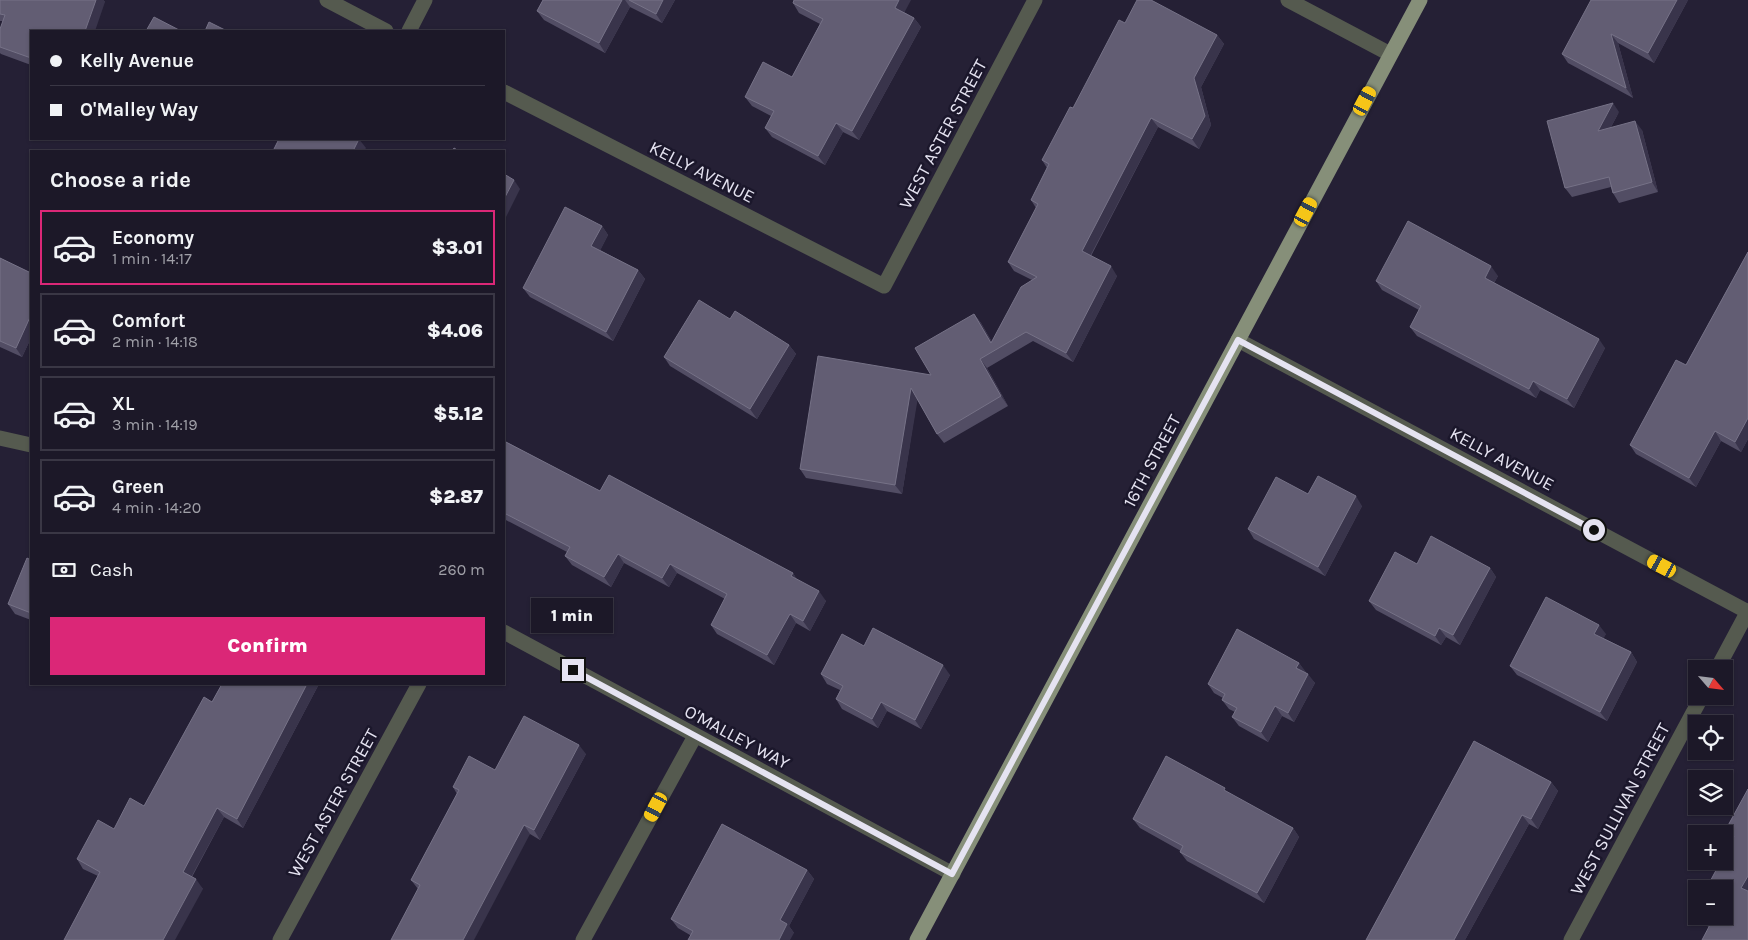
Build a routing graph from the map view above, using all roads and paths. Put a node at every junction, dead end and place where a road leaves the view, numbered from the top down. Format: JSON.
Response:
{"nodes":[{"id":1,"x":326,"y":0,"type":"edge"},
{"id":2,"x":425,"y":0,"type":"edge"},
{"id":3,"x":1035,"y":0,"type":"edge"},
{"id":4,"x":1288,"y":0,"type":"edge"},
{"id":5,"x":1420,"y":0,"type":"edge"},
{"id":6,"x":384,"y":30,"type":"edge"},
{"id":7,"x":410,"y":30,"type":"edge"},
{"id":8,"x":1390,"y":54,"type":"junction"},
{"id":9,"x":505,"y":93,"type":"edge"},
{"id":10,"x":884,"y":286,"type":"joint"},
{"id":11,"x":1238,"y":340,"type":"junction"},
{"id":12,"x":0,"y":438,"type":"edge"},
{"id":13,"x":30,"y":445,"type":"edge"},
{"id":14,"x":1748,"y":612,"type":"edge"},
{"id":15,"x":505,"y":633,"type":"edge"},
{"id":16,"x":1722,"y":660,"type":"edge"},
{"id":17,"x":418,"y":685,"type":"edge"},
{"id":18,"x":1697,"y":705,"type":"edge"},
{"id":19,"x":695,"y":736,"type":"junction"},
{"id":20,"x":952,"y":874,"type":"junction"},
{"id":21,"x":280,"y":940,"type":"edge"},
{"id":22,"x":584,"y":940,"type":"edge"},
{"id":23,"x":917,"y":940,"type":"edge"},
{"id":24,"x":1571,"y":940,"type":"edge"}],
"edges":[{"from":1,"to":6,"type":"street"},
{"from":2,"to":7,"type":"street"},
{"from":3,"to":10,"type":"street","name":"WEST ASTER STREET"},
{"from":4,"to":8,"type":"street"},
{"from":5,"to":8,"type":"main road","name":"16TH STREET"},
{"from":8,"to":11,"type":"main road","name":"16TH STREET"},
{"from":9,"to":10,"type":"street","name":"KELLY AVENUE"},
{"from":11,"to":14,"type":"street","name":"KELLY AVENUE"},
{"from":11,"to":20,"type":"main road","name":"16TH STREET"},
{"from":12,"to":13,"type":"street"},
{"from":14,"to":16,"type":"street"},
{"from":15,"to":19,"type":"street","name":"O'MALLEY WAY"},
{"from":17,"to":21,"type":"street","name":"WEST ASTER STREET"},
{"from":18,"to":24,"type":"street","name":"WEST SULLIVAN STREET"},
{"from":19,"to":20,"type":"street","name":"O'MALLEY WAY"},
{"from":19,"to":22,"type":"street"},
{"from":20,"to":23,"type":"main road","name":"16TH STREET"}]}
